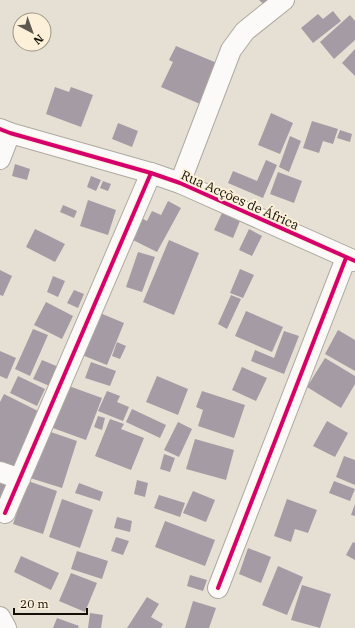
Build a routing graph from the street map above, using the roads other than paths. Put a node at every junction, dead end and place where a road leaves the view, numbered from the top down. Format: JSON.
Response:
{"nodes":[{"id":1,"x":284,"y":0,"type":"edge"},
{"id":2,"x":5,"y":131,"type":"edge"},
{"id":3,"x":0,"y":159,"type":"edge"},
{"id":4,"x":151,"y":174,"type":"junction"},
{"id":5,"x":180,"y":183,"type":"junction"},
{"id":6,"x":350,"y":260,"type":"edge"},
{"id":7,"x":0,"y":472,"type":"edge"},
{"id":8,"x":20,"y":479,"type":"junction"},
{"id":9,"x":5,"y":513,"type":"dead end"},
{"id":10,"x":218,"y":588,"type":"dead end"},
{"id":11,"x":0,"y":616,"type":"edge"},
{"id":12,"x":6,"y":628,"type":"edge"}],
"edges":[{"from":1,"to":5,"type":"street"},
{"from":2,"to":3,"type":"street"},
{"from":2,"to":4,"type":"street","name":"Rua Acções de África"},
{"from":4,"to":5,"type":"street","name":"Rua Acções de África"},
{"from":4,"to":8,"type":"street"},
{"from":5,"to":6,"type":"street","name":"Rua Acções de África"},
{"from":6,"to":10,"type":"street"},
{"from":7,"to":8,"type":"street"},
{"from":8,"to":9,"type":"street"},
{"from":11,"to":12,"type":"street"}]}
